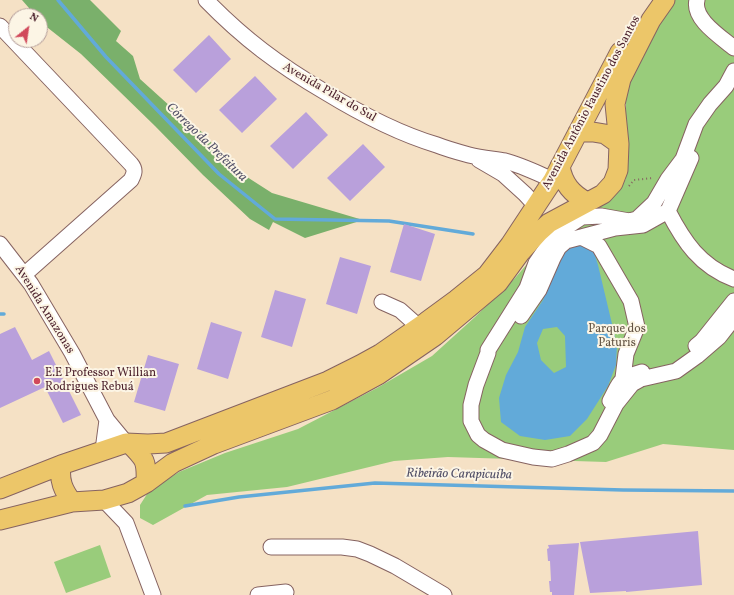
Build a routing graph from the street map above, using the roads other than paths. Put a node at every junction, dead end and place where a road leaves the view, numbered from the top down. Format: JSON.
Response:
{"nodes":[{"id":1,"x":206,"y":0,"type":"edge"},
{"id":2,"x":649,"y":0,"type":"edge"},
{"id":3,"x":665,"y":0,"type":"edge"},
{"id":4,"x":697,"y":0,"type":"edge"},
{"id":5,"x":702,"y":0,"type":"edge"},
{"id":6,"x":0,"y":26,"type":"edge"},
{"id":7,"x":734,"y":41,"type":"edge"},
{"id":8,"x":734,"y":48,"type":"edge"},
{"id":9,"x":734,"y":72,"type":"edge"},
{"id":10,"x":734,"y":84,"type":"edge"},
{"id":11,"x":578,"y":132,"type":"junction"},
{"id":12,"x":619,"y":144,"type":"junction"},
{"id":13,"x":469,"y":155,"type":"junction"},
{"id":14,"x":556,"y":173,"type":"junction"},
{"id":15,"x":587,"y":202,"type":"junction"},
{"id":16,"x":536,"y":206,"type":"junction"},
{"id":17,"x":668,"y":211,"type":"junction"},
{"id":18,"x":581,"y":237,"type":"junction"},
{"id":19,"x":0,"y":244,"type":"edge"},
{"id":20,"x":25,"y":274,"type":"junction"},
{"id":21,"x":734,"y":279,"type":"edge"},
{"id":22,"x":734,"y":301,"type":"edge"},
{"id":23,"x":382,"y":302,"type":"dead end"},
{"id":24,"x":734,"y":318,"type":"edge"},
{"id":25,"x":419,"y":327,"type":"junction"},
{"id":26,"x":624,"y":378,"type":"junction"},
{"id":27,"x":107,"y":420,"type":"junction"},
{"id":28,"x":128,"y":443,"type":"junction"},
{"id":29,"x":103,"y":450,"type":"junction"},
{"id":30,"x":61,"y":465,"type":"junction"},
{"id":31,"x":146,"y":483,"type":"junction"},
{"id":32,"x":0,"y":489,"type":"edge"},
{"id":33,"x":128,"y":493,"type":"junction"},
{"id":34,"x":104,"y":500,"type":"junction"},
{"id":35,"x":72,"y":502,"type":"junction"},
{"id":36,"x":0,"y":520,"type":"edge"},
{"id":37,"x":126,"y":523,"type":"junction"},
{"id":38,"x":272,"y":547,"type":"dead end"},
{"id":39,"x":286,"y":592,"type":"dead end"},
{"id":40,"x":153,"y":595,"type":"edge"},
{"id":41,"x":258,"y":595,"type":"edge"},
{"id":42,"x":444,"y":595,"type":"edge"}],
"edges":[{"from":1,"to":13,"type":"street","name":"Avenida Pilar do Sul"},
{"from":2,"to":11,"type":"main road","name":"Avenida Antônio Faustino dos Santos"},
{"from":3,"to":12,"type":"main road","name":"Avenida Antônio Faustino dos Santos"},
{"from":4,"to":8,"type":"street"},
{"from":5,"to":7,"type":"street"},
{"from":6,"to":20,"type":"street"},
{"from":9,"to":24,"type":"street"},
{"from":10,"to":17,"type":"street"},
{"from":11,"to":12,"type":"main road"},
{"from":11,"to":14,"type":"main road","name":"Avenida Antônio Faustino dos Santos"},
{"from":12,"to":15,"type":"main road","name":"Avenida Antônio Faustino dos Santos"},
{"from":13,"to":14,"type":"street","name":"Avenida Pilar do Sul"},
{"from":13,"to":16,"type":"street","name":"Avenida Pilar do Sul"},
{"from":14,"to":15,"type":"main road"},
{"from":14,"to":16,"type":"main road","name":"Avenida Antônio Faustino dos Santos"},
{"from":15,"to":31,"type":"main road","name":"Avenida Antônio Faustino dos Santos"},
{"from":16,"to":25,"type":"main road","name":"Avenida Antônio Faustino dos Santos"},
{"from":17,"to":18,"type":"street"},
{"from":17,"to":21,"type":"street"},
{"from":18,"to":26,"type":"street"},
{"from":18,"to":26,"type":"street"},
{"from":19,"to":20,"type":"street","name":"Avenida Amazonas"},
{"from":20,"to":27,"type":"street","name":"Avenida Amazonas"},
{"from":22,"to":26,"type":"street"},
{"from":23,"to":25,"type":"street"},
{"from":25,"to":28,"type":"main road","name":"Avenida Antônio Faustino dos Santos"},
{"from":27,"to":28,"type":"street","name":"Avenida Amazonas"},
{"from":27,"to":29,"type":"street"},
{"from":28,"to":29,"type":"main road","name":"Avenida Antônio Faustino dos Santos"},
{"from":28,"to":31,"type":"main road"},
{"from":29,"to":30,"type":"main road","name":"Avenida Antônio Faustino dos Santos"},
{"from":30,"to":32,"type":"main road","name":"Avenida Antônio Faustino dos Santos"},
{"from":30,"to":35,"type":"main road"},
{"from":31,"to":33,"type":"main road","name":"Avenida Antônio Faustino dos Santos"},
{"from":33,"to":34,"type":"main road","name":"Avenida Antônio Faustino dos Santos"},
{"from":33,"to":37,"type":"street"},
{"from":34,"to":35,"type":"main road","name":"Avenida Antônio Faustino dos Santos"},
{"from":34,"to":37,"type":"street"},
{"from":35,"to":36,"type":"main road","name":"Avenida Antônio Faustino dos Santos"},
{"from":37,"to":40,"type":"street"},
{"from":38,"to":42,"type":"street"},
{"from":39,"to":41,"type":"street"}]}
